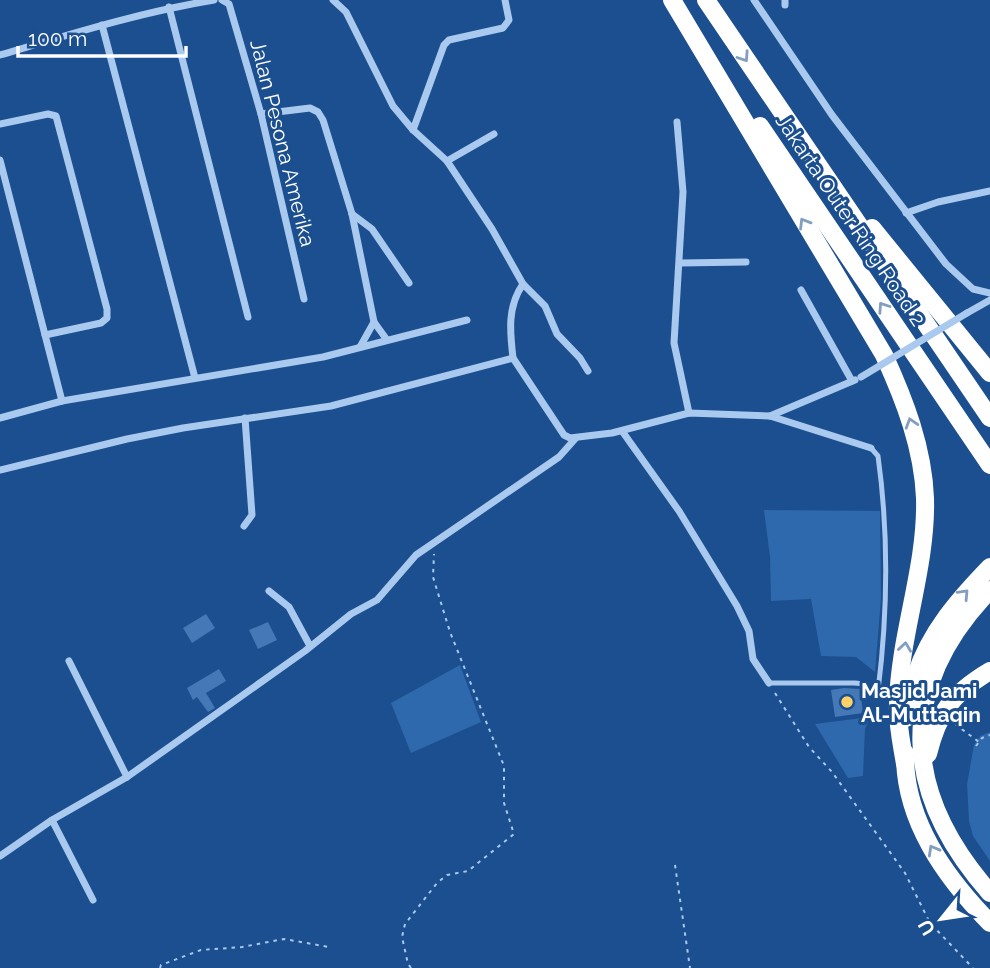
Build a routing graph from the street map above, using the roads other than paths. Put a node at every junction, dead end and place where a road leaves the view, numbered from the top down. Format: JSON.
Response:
{"nodes":[{"id":1,"x":214,"y":0,"type":"edge"},
{"id":2,"x":222,"y":0,"type":"edge"},
{"id":3,"x":334,"y":0,"type":"edge"},
{"id":4,"x":505,"y":0,"type":"edge"},
{"id":5,"x":673,"y":0,"type":"edge"},
{"id":6,"x":706,"y":0,"type":"edge"},
{"id":7,"x":754,"y":0,"type":"edge"},
{"id":8,"x":169,"y":8,"type":"junction"},
{"id":9,"x":102,"y":25,"type":"junction"},
{"id":10,"x":0,"y":55,"type":"edge"},
{"id":11,"x":261,"y":114,"type":"junction"},
{"id":12,"x":677,"y":122,"type":"dead end"},
{"id":13,"x":0,"y":124,"type":"edge"},
{"id":14,"x":414,"y":130,"type":"junction"},
{"id":15,"x":795,"y":133,"type":"junction"},
{"id":16,"x":494,"y":134,"type":"dead end"},
{"id":17,"x":0,"y":160,"type":"edge"},
{"id":18,"x":447,"y":161,"type":"junction"},
{"id":19,"x":990,"y":191,"type":"edge"},
{"id":20,"x":906,"y":213,"type":"junction"},
{"id":21,"x":352,"y":214,"type":"junction"},
{"id":22,"x":746,"y":262,"type":"dead end"},
{"id":23,"x":680,"y":263,"type":"junction"},
{"id":24,"x":409,"y":283,"type":"dead end"},
{"id":25,"x":523,"y":284,"type":"junction"},
{"id":26,"x":801,"y":290,"type":"dead end"},
{"id":27,"x":990,"y":293,"type":"edge"},
{"id":28,"x":304,"y":299,"type":"dead end"},
{"id":29,"x":990,"y":300,"type":"edge"},
{"id":30,"x":248,"y":317,"type":"dead end"},
{"id":31,"x":467,"y":320,"type":"dead end"},
{"id":32,"x":374,"y":322,"type":"junction"},
{"id":33,"x":45,"y":335,"type":"junction"},
{"id":34,"x":387,"y":340,"type":"junction"},
{"id":35,"x":359,"y":347,"type":"junction"},
{"id":36,"x":513,"y":358,"type":"junction"},
{"id":37,"x":588,"y":370,"type":"dead end"},
{"id":38,"x":990,"y":373,"type":"edge"},
{"id":39,"x":194,"y":378,"type":"junction"},
{"id":40,"x":852,"y":381,"type":"junction"},
{"id":41,"x":62,"y":401,"type":"junction"},
{"id":42,"x":689,"y":413,"type":"junction"},
{"id":43,"x":770,"y":416,"type":"junction"},
{"id":44,"x":0,"y":418,"type":"edge"},
{"id":45,"x":245,"y":418,"type":"junction"},
{"id":46,"x":990,"y":418,"type":"edge"},
{"id":47,"x":622,"y":431,"type":"junction"},
{"id":48,"x":575,"y":439,"type":"junction"},
{"id":49,"x":871,"y":447,"type":"joint"},
{"id":50,"x":990,"y":465,"type":"edge"},
{"id":51,"x":0,"y":470,"type":"edge"},
{"id":52,"x":244,"y":526,"type":"dead end"},
{"id":53,"x":990,"y":567,"type":"edge"},
{"id":54,"x":990,"y":590,"type":"edge"},
{"id":55,"x":269,"y":591,"type":"dead end"},
{"id":56,"x":310,"y":646,"type":"junction"},
{"id":57,"x":69,"y":661,"type":"dead end"},
{"id":58,"x":990,"y":671,"type":"edge"},
{"id":59,"x":769,"y":683,"type":"joint"},
{"id":60,"x":905,"y":764,"type":"junction"},
{"id":61,"x":127,"y":777,"type":"junction"},
{"id":62,"x":929,"y":792,"type":"junction"},
{"id":63,"x":52,"y":820,"type":"junction"},
{"id":64,"x":0,"y":856,"type":"edge"},
{"id":65,"x":990,"y":893,"type":"edge"},
{"id":66,"x":93,"y":900,"type":"dead end"},
{"id":67,"x":990,"y":923,"type":"edge"}],
"edges":[{"from":1,"to":8,"type":"street"},
{"from":2,"to":11,"type":"street","name":"Jalan Pesona Amerika"},
{"from":3,"to":14,"type":"street"},
{"from":4,"to":14,"type":"street"},
{"from":50,"to":5,"type":"highway","name":"Jakarta Outer Ring Road 2","one_way":true},
{"from":60,"to":5,"type":"highway","one_way":true},
{"from":6,"to":15,"type":"highway","name":"Jakarta Outer Ring Road 2","one_way":true},
{"from":7,"to":20,"type":"street"},
{"from":8,"to":9,"type":"street"},
{"from":8,"to":30,"type":"street"},
{"from":9,"to":10,"type":"street"},
{"from":9,"to":39,"type":"street"},
{"from":11,"to":21,"type":"street"},
{"from":11,"to":28,"type":"street","name":"Jalan Pesona Amerika"},
{"from":12,"to":23,"type":"street"},
{"from":13,"to":33,"type":"street"},
{"from":14,"to":18,"type":"street"},
{"from":15,"to":38,"type":"highway"},
{"from":15,"to":46,"type":"highway","name":"Jakarta Outer Ring Road 2"},
{"from":16,"to":18,"type":"street"},
{"from":17,"to":33,"type":"street"},
{"from":18,"to":25,"type":"street"},
{"from":19,"to":20,"type":"street"},
{"from":20,"to":27,"type":"street"},
{"from":21,"to":24,"type":"street"},
{"from":21,"to":32,"type":"street"},
{"from":22,"to":23,"type":"street"},
{"from":23,"to":42,"type":"street"},
{"from":25,"to":36,"type":"street"},
{"from":25,"to":37,"type":"street"},
{"from":26,"to":40,"type":"street"},
{"from":29,"to":40,"type":"street","bridge":true},
{"from":31,"to":34,"type":"street"},
{"from":32,"to":34,"type":"street"},
{"from":32,"to":35,"type":"street"},
{"from":33,"to":41,"type":"street"},
{"from":34,"to":35,"type":"street"},
{"from":35,"to":39,"type":"street"},
{"from":36,"to":45,"type":"street"},
{"from":36,"to":48,"type":"street"},
{"from":39,"to":41,"type":"street"},
{"from":40,"to":43,"type":"street"},
{"from":41,"to":44,"type":"street"},
{"from":42,"to":43,"type":"street"},
{"from":42,"to":47,"type":"street"},
{"from":43,"to":49,"type":"street"},
{"from":45,"to":51,"type":"street"},
{"from":45,"to":52,"type":"street"},
{"from":47,"to":48,"type":"street"},
{"from":47,"to":59,"type":"street"},
{"from":48,"to":56,"type":"street"},
{"from":49,"to":59,"type":"lane"},
{"from":60,"to":53,"type":"highway","one_way":true},
{"from":54,"to":62,"type":"highway"},
{"from":55,"to":56,"type":"street"},
{"from":56,"to":61,"type":"street"},
{"from":57,"to":61,"type":"street"},
{"from":58,"to":62,"type":"highway"},
{"from":67,"to":60,"type":"highway","one_way":true},
{"from":61,"to":63,"type":"street"},
{"from":62,"to":65,"type":"highway"},
{"from":63,"to":64,"type":"street"},
{"from":63,"to":66,"type":"street"}]}
